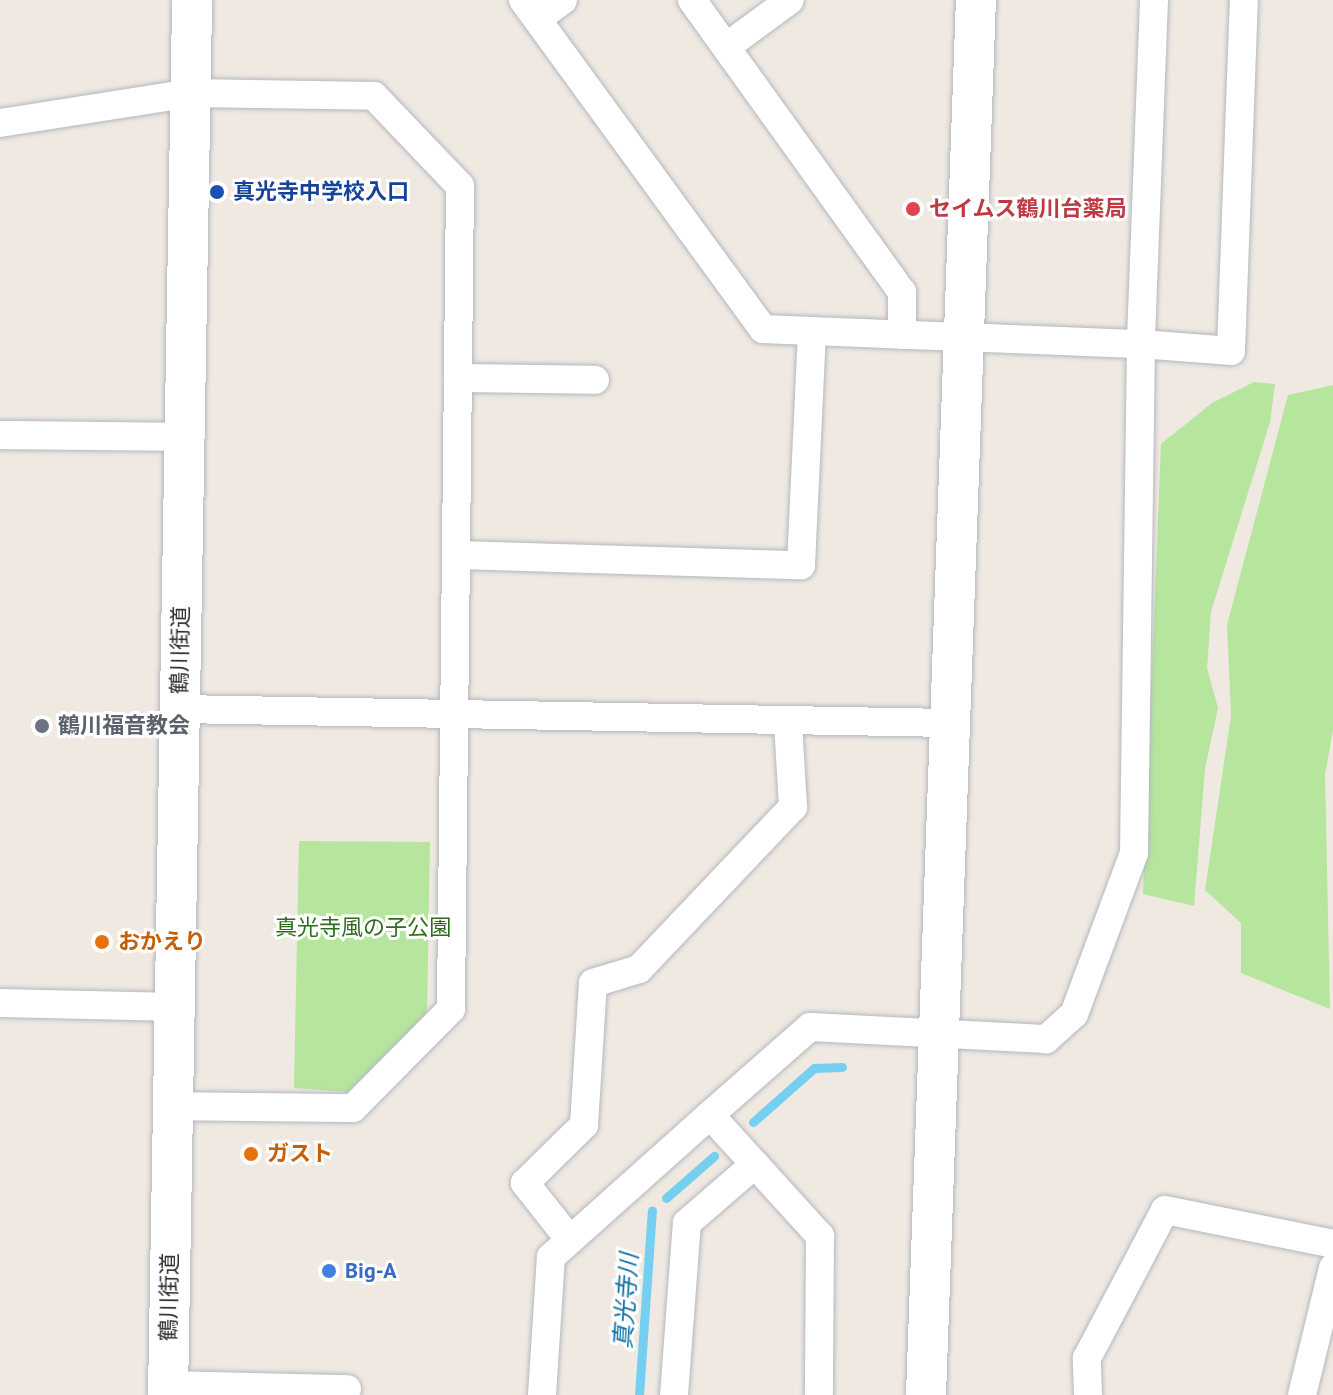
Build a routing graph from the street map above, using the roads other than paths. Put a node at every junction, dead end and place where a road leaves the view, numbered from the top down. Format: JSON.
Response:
{"nodes":[{"id":1,"x":192,"y":0,"type":"edge"},
{"id":2,"x":563,"y":0,"type":"edge"},
{"id":3,"x":692,"y":0,"type":"edge"},
{"id":4,"x":790,"y":0,"type":"edge"},
{"id":5,"x":976,"y":0,"type":"edge"},
{"id":6,"x":1154,"y":0,"type":"edge"},
{"id":7,"x":1244,"y":0,"type":"edge"},
{"id":8,"x":530,"y":9,"type":"edge"},
{"id":9,"x":726,"y":47,"type":"junction"},
{"id":10,"x":191,"y":93,"type":"junction"},
{"id":11,"x":0,"y":123,"type":"edge"},
{"id":12,"x":812,"y":331,"type":"junction"},
{"id":13,"x":902,"y":335,"type":"junction"},
{"id":14,"x":963,"y":337,"type":"junction"},
{"id":15,"x":1141,"y":344,"type":"junction"},
{"id":16,"x":458,"y":378,"type":"junction"},
{"id":17,"x":595,"y":380,"type":"dead end"},
{"id":18,"x":0,"y":435,"type":"edge"},
{"id":19,"x":184,"y":437,"type":"junction"},
{"id":20,"x":456,"y":555,"type":"junction"},
{"id":21,"x":179,"y":709,"type":"junction"},
{"id":22,"x":452,"y":711,"type":"junction"},
{"id":23,"x":788,"y":722,"type":"junction"},
{"id":24,"x":947,"y":723,"type":"junction"},
{"id":25,"x":0,"y":1003,"type":"edge"},
{"id":26,"x":174,"y":1007,"type":"junction"},
{"id":27,"x":936,"y":1035,"type":"junction"},
{"id":28,"x":172,"y":1106,"type":"junction"},
{"id":29,"x":710,"y":1115,"type":"junction"},
{"id":30,"x":755,"y":1164,"type":"junction"},
{"id":31,"x":570,"y":1240,"type":"junction"},
{"id":32,"x":1333,"y":1244,"type":"edge"},
{"id":33,"x":1333,"y":1268,"type":"edge"},
{"id":34,"x":347,"y":1389,"type":"dead end"},
{"id":35,"x":168,"y":1390,"type":"edge"},
{"id":36,"x":542,"y":1395,"type":"edge"},
{"id":37,"x":674,"y":1395,"type":"edge"},
{"id":38,"x":819,"y":1395,"type":"edge"},
{"id":39,"x":926,"y":1395,"type":"edge"},
{"id":40,"x":1088,"y":1395,"type":"edge"},
{"id":41,"x":1302,"y":1395,"type":"edge"}],
"edges":[{"from":1,"to":10,"type":"main road","name":"鶴川街道"},
{"from":2,"to":8,"type":"street"},
{"from":3,"to":9,"type":"street"},
{"from":4,"to":9,"type":"street"},
{"from":5,"to":14,"type":"main road"},
{"from":6,"to":15,"type":"street"},
{"from":7,"to":15,"type":"street"},
{"from":8,"to":12,"type":"street"},
{"from":9,"to":13,"type":"street"},
{"from":10,"to":11,"type":"street"},
{"from":10,"to":16,"type":"street"},
{"from":10,"to":19,"type":"main road","name":"鶴川街道"},
{"from":12,"to":13,"type":"street"},
{"from":12,"to":20,"type":"street"},
{"from":13,"to":14,"type":"street"},
{"from":14,"to":15,"type":"street"},
{"from":14,"to":24,"type":"main road"},
{"from":15,"to":27,"type":"street"},
{"from":16,"to":17,"type":"street"},
{"from":16,"to":20,"type":"street"},
{"from":18,"to":19,"type":"street"},
{"from":19,"to":21,"type":"main road","name":"鶴川街道"},
{"from":20,"to":22,"type":"street"},
{"from":21,"to":22,"type":"street"},
{"from":21,"to":26,"type":"main road","name":"鶴川街道"},
{"from":22,"to":23,"type":"street"},
{"from":22,"to":28,"type":"street"},
{"from":23,"to":24,"type":"street"},
{"from":23,"to":31,"type":"street"},
{"from":24,"to":27,"type":"main road"},
{"from":25,"to":26,"type":"street"},
{"from":26,"to":28,"type":"main road","name":"鶴川街道"},
{"from":27,"to":29,"type":"street"},
{"from":27,"to":39,"type":"main road"},
{"from":28,"to":35,"type":"main road","name":"鶴川街道"},
{"from":29,"to":30,"type":"street"},
{"from":29,"to":31,"type":"street"},
{"from":30,"to":37,"type":"street"},
{"from":30,"to":38,"type":"street"},
{"from":31,"to":36,"type":"street"},
{"from":32,"to":40,"type":"street"},
{"from":33,"to":41,"type":"street"},
{"from":34,"to":35,"type":"street"}]}
